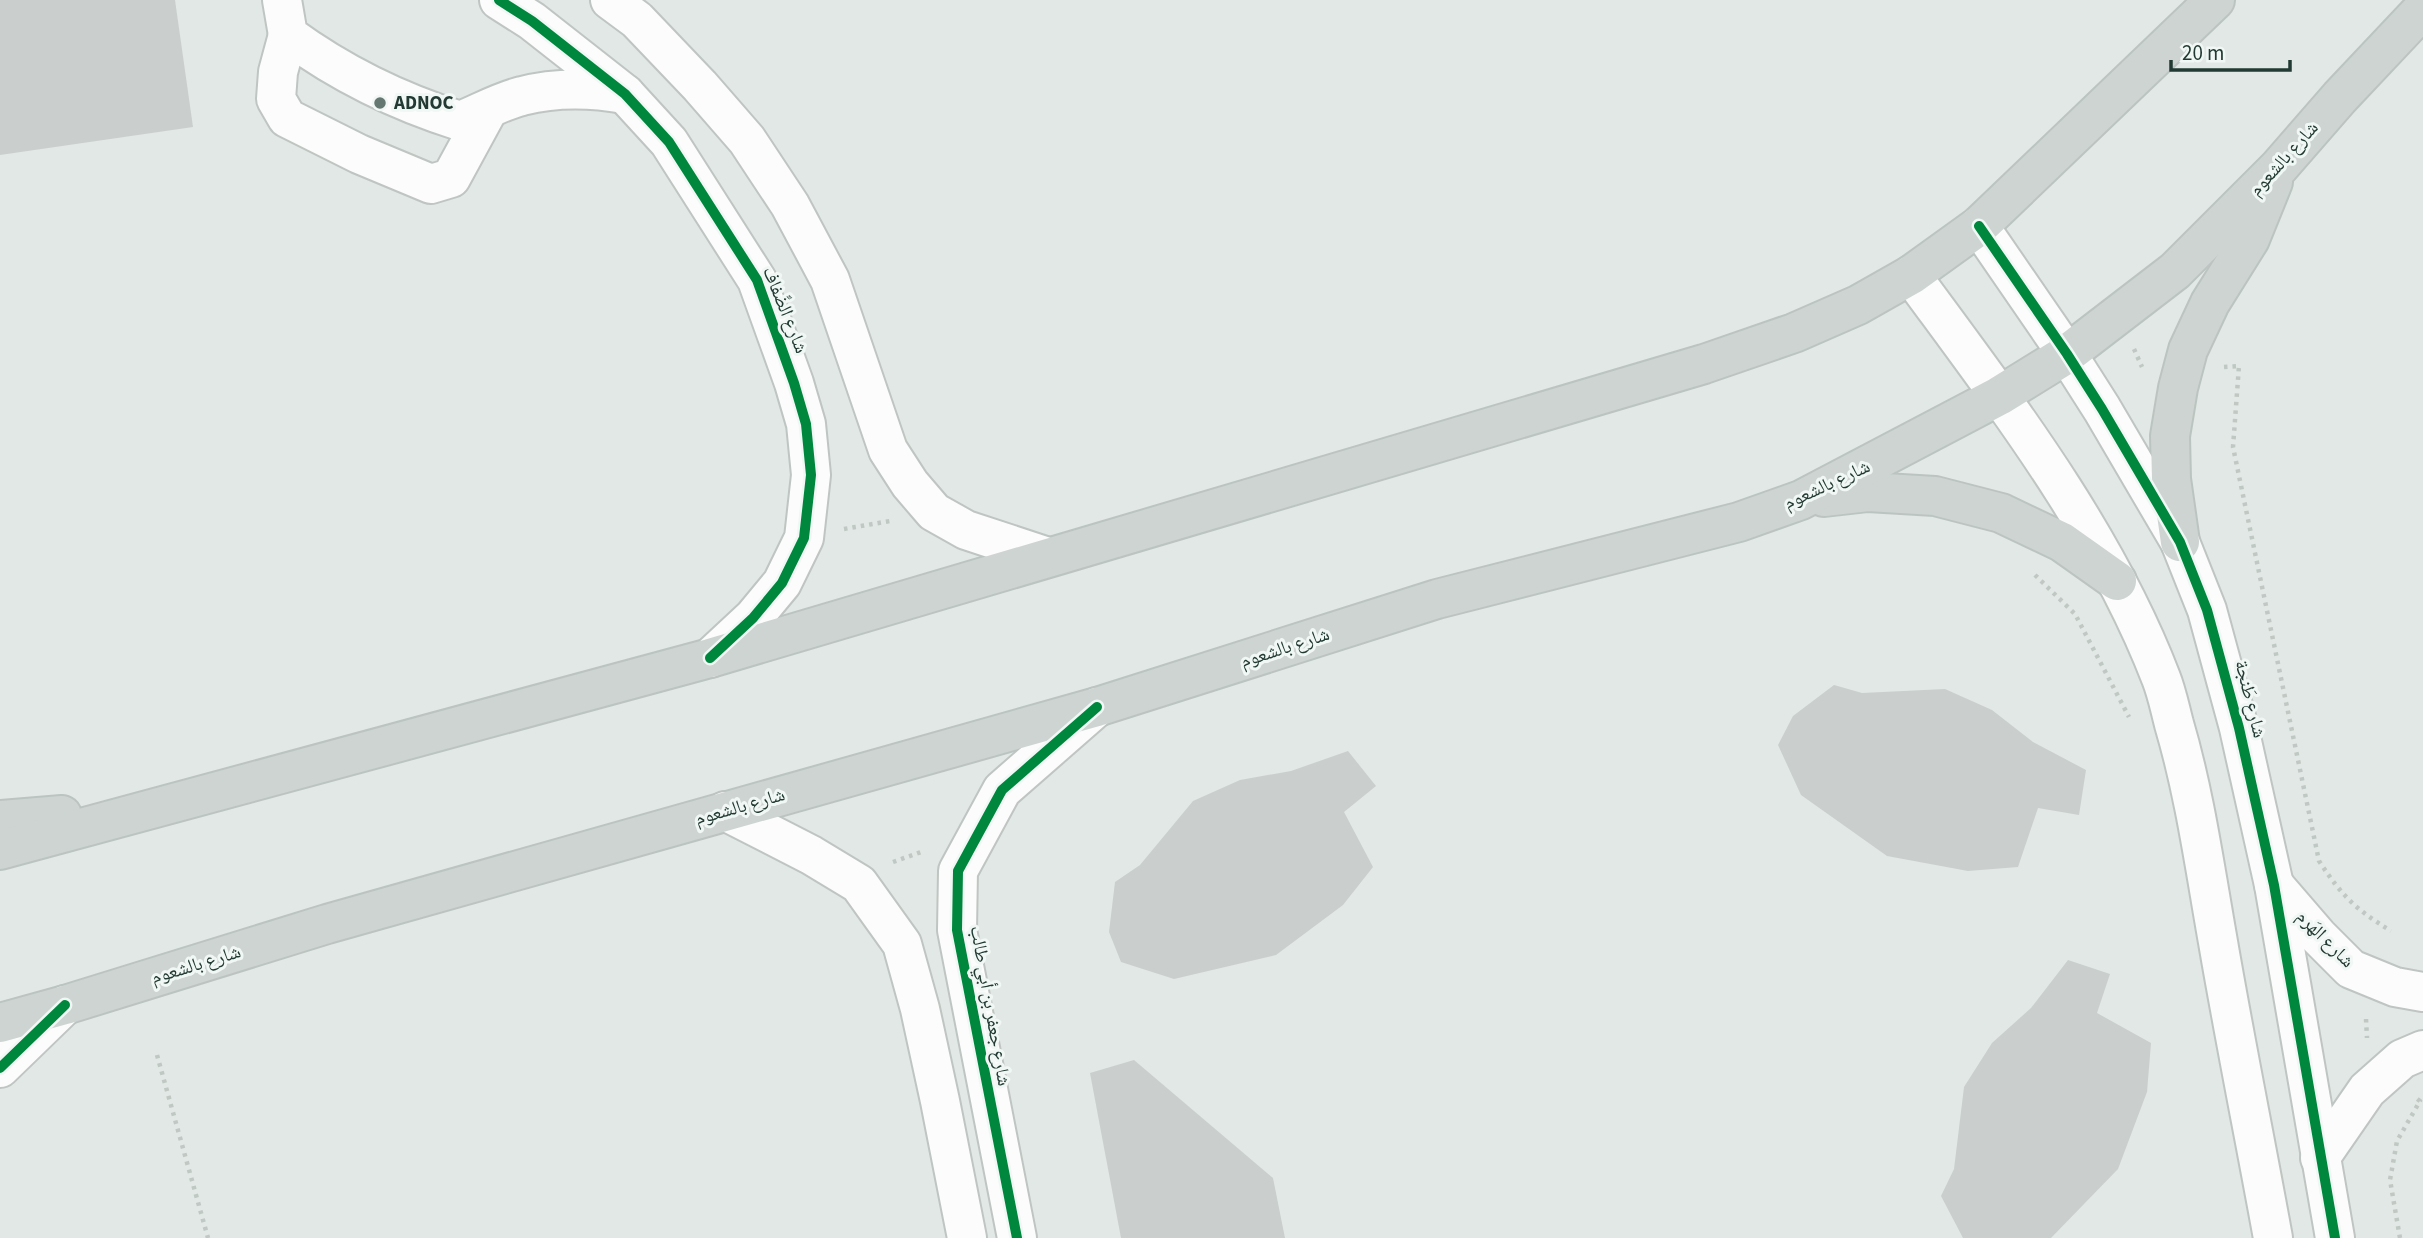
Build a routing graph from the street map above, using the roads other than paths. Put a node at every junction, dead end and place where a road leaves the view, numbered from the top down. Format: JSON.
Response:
{"nodes":[{"id":1,"x":499,"y":0,"type":"edge"},
{"id":2,"x":610,"y":0,"type":"edge"},
{"id":3,"x":2216,"y":0,"type":"edge"},
{"id":4,"x":2423,"y":9,"type":"edge"},
{"id":5,"x":285,"y":17,"type":"edge"},
{"id":6,"x":625,"y":94,"type":"junction"},
{"id":7,"x":488,"y":110,"type":"junction"},
{"id":8,"x":2279,"y":167,"type":"junction"},
{"id":9,"x":1979,"y":226,"type":"junction"},
{"id":10,"x":1911,"y":275,"type":"junction"},
{"id":11,"x":2067,"y":354,"type":"junction"},
{"id":12,"x":1999,"y":396,"type":"junction"},
{"id":13,"x":1801,"y":500,"type":"junction"},
{"id":14,"x":2180,"y":542,"type":"junction"},
{"id":15,"x":1048,"y":557,"type":"junction"},
{"id":16,"x":2117,"y":581,"type":"junction"},
{"id":17,"x":710,"y":657,"type":"junction"},
{"id":18,"x":1097,"y":707,"type":"junction"},
{"id":19,"x":158,"y":806,"type":"junction"},
{"id":20,"x":725,"y":811,"type":"junction"},
{"id":21,"x":0,"y":820,"type":"edge"},
{"id":22,"x":0,"y":850,"type":"edge"},
{"id":23,"x":2274,"y":885,"type":"junction"},
{"id":24,"x":2423,"y":992,"type":"edge"},
{"id":25,"x":65,"y":1005,"type":"junction"},
{"id":26,"x":0,"y":1023,"type":"edge"},
{"id":27,"x":2423,"y":1050,"type":"edge"},
{"id":28,"x":0,"y":1068,"type":"edge"},
{"id":29,"x":2320,"y":1158,"type":"junction"},
{"id":30,"x":967,"y":1238,"type":"edge"},
{"id":31,"x":1017,"y":1238,"type":"edge"},
{"id":32,"x":2273,"y":1238,"type":"edge"},
{"id":33,"x":2335,"y":1238,"type":"edge"}],
"edges":[{"from":1,"to":6,"type":"street","name":"شارع الضِّفاف"},
{"from":2,"to":15,"type":"street"},
{"from":3,"to":9,"type":"main road"},
{"from":4,"to":8,"type":"main road","name":"شارع بالشعوم"},
{"from":5,"to":7,"type":"street"},
{"from":5,"to":7,"type":"street"},
{"from":6,"to":7,"type":"street"},
{"from":6,"to":17,"type":"street","name":"شارع الضِّفاف"},
{"from":8,"to":11,"type":"main road","name":"شارع بالشعوم"},
{"from":8,"to":14,"type":"main road"},
{"from":9,"to":10,"type":"main road"},
{"from":9,"to":11,"type":"street","name":"شارع طَنجة"},
{"from":10,"to":12,"type":"street"},
{"from":10,"to":15,"type":"main road"},
{"from":11,"to":12,"type":"main road","name":"شارع بالشعوم"},
{"from":11,"to":14,"type":"street","name":"شارع طَنجة"},
{"from":12,"to":13,"type":"main road","name":"شارع بالشعوم"},
{"from":12,"to":16,"type":"street"},
{"from":13,"to":16,"type":"main road"},
{"from":13,"to":18,"type":"main road","name":"شارع بالشعوم"},
{"from":14,"to":23,"type":"street","name":"شارع طَنجة"},
{"from":15,"to":17,"type":"main road"},
{"from":16,"to":32,"type":"street"},
{"from":17,"to":19,"type":"main road"},
{"from":18,"to":20,"type":"main road","name":"شارع بالشعوم"},
{"from":18,"to":31,"type":"street","name":"شارع جعفر بن أبي طالب"},
{"from":19,"to":21,"type":"main road"},
{"from":19,"to":22,"type":"main road"},
{"from":20,"to":25,"type":"main road","name":"شارع بالشعوم"},
{"from":20,"to":30,"type":"street"},
{"from":23,"to":24,"type":"street","name":"شارع الهَرم"},
{"from":23,"to":29,"type":"street","name":"شارع طَنجة"},
{"from":25,"to":26,"type":"main road","name":"شارع بالشعوم"},
{"from":25,"to":28,"type":"street"},
{"from":27,"to":29,"type":"street"},
{"from":29,"to":33,"type":"street","name":"شارع طَنجة"}]}
